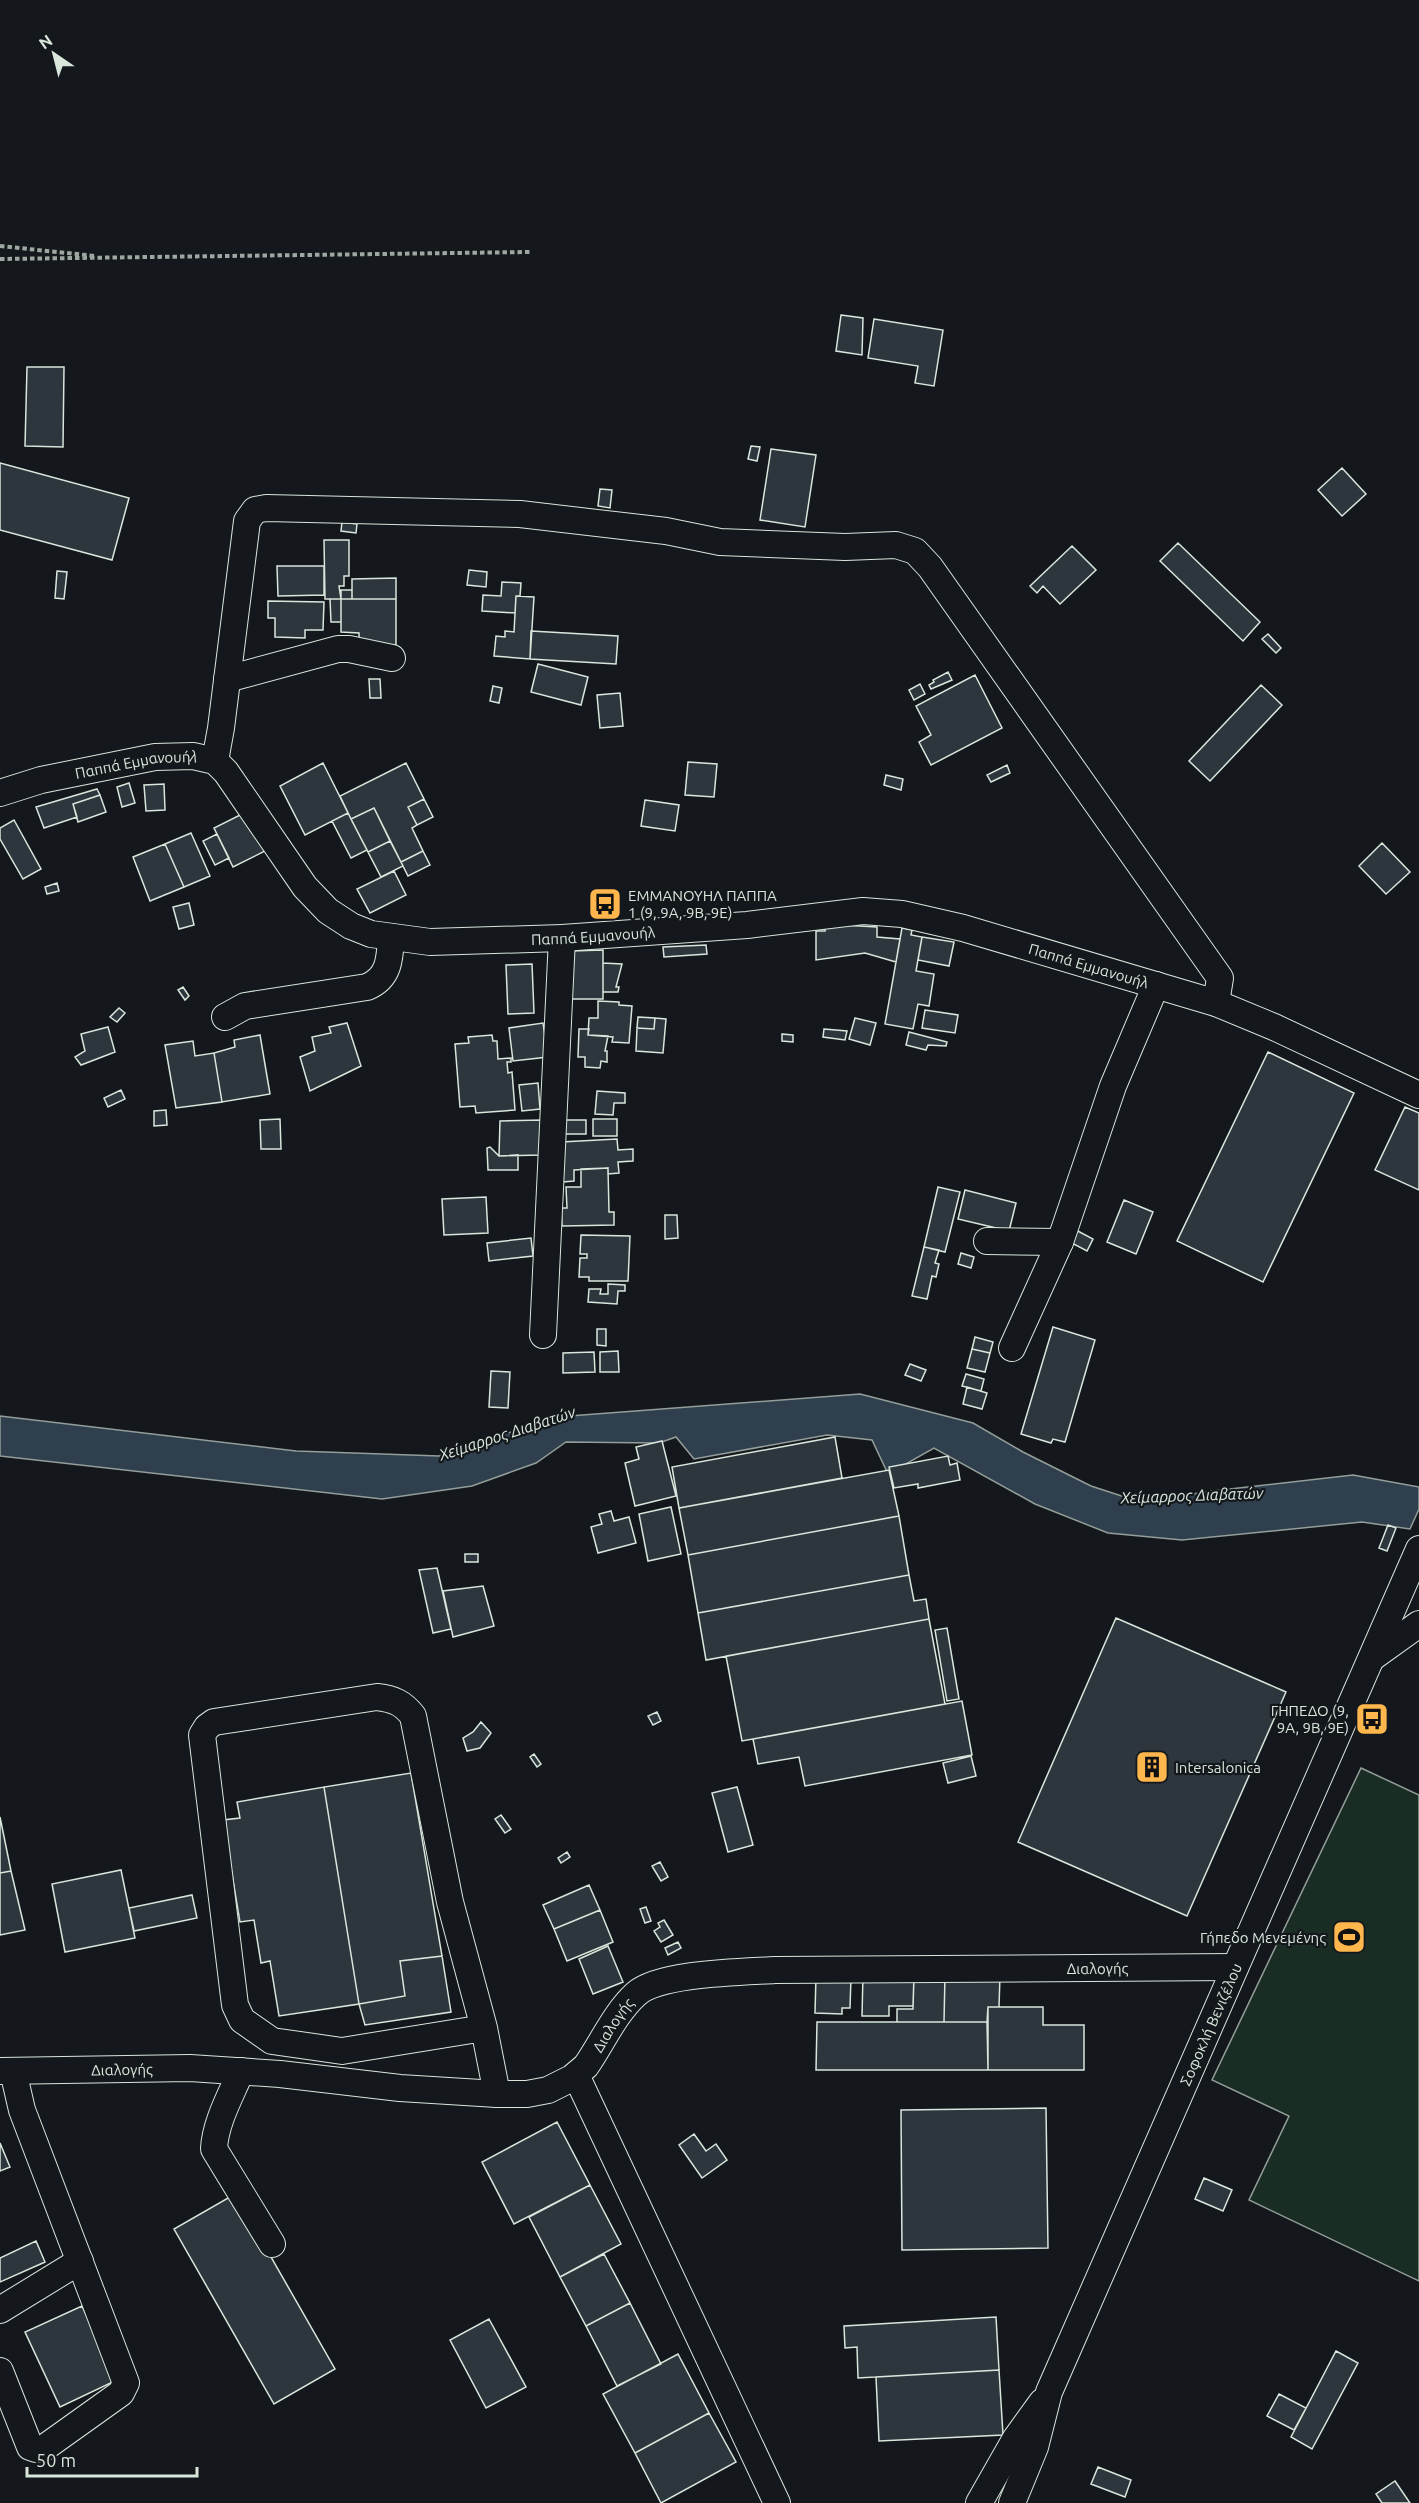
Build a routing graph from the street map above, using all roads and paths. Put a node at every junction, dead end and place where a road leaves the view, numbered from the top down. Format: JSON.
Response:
{"nodes":[{"id":1,"x":0,"y":246,"type":"edge"},
{"id":2,"x":530,"y":252,"type":"dead end"},
{"id":3,"x":114,"y":258,"type":"junction"},
{"id":4,"x":0,"y":259,"type":"edge"},
{"id":5,"x":392,"y":658,"type":"dead end"},
{"id":6,"x":227,"y":679,"type":"junction"},
{"id":7,"x":214,"y":761,"type":"junction"},
{"id":8,"x":0,"y":793,"type":"edge"},
{"id":9,"x":391,"y":937,"type":"junction"},
{"id":10,"x":562,"y":938,"type":"junction"},
{"id":11,"x":1156,"y":985,"type":"junction"},
{"id":12,"x":1216,"y":1004,"type":"junction"},
{"id":13,"x":225,"y":1017,"type":"dead end"},
{"id":14,"x":1419,"y":1095,"type":"edge"},
{"id":15,"x":987,"y":1241,"type":"dead end"},
{"id":16,"x":1060,"y":1242,"type":"junction"},
{"id":17,"x":543,"y":1335,"type":"dead end"},
{"id":18,"x":1012,"y":1348,"type":"dead end"},
{"id":19,"x":1418,"y":1554,"type":"edge"},
{"id":20,"x":1411,"y":1590,"type":"edge"},
{"id":21,"x":1419,"y":1624,"type":"edge"},
{"id":22,"x":1371,"y":1659,"type":"junction"},
{"id":23,"x":1235,"y":1967,"type":"junction"},
{"id":24,"x":484,"y":2028,"type":"junction"},
{"id":25,"x":6,"y":2071,"type":"edge"},
{"id":26,"x":242,"y":2071,"type":"junction"},
{"id":27,"x":576,"y":2075,"type":"junction"},
{"id":28,"x":497,"y":2094,"type":"junction"},
{"id":29,"x":272,"y":2244,"type":"dead end"},
{"id":30,"x":80,"y":2261,"type":"junction"},
{"id":31,"x":0,"y":2310,"type":"edge"},
{"id":32,"x":0,"y":2371,"type":"edge"},
{"id":33,"x":1049,"y":2392,"type":"junction"},
{"id":34,"x":777,"y":2503,"type":"edge"},
{"id":35,"x":979,"y":2503,"type":"edge"},
{"id":36,"x":1012,"y":2503,"type":"edge"}],
"edges":[{"from":1,"to":3,"type":"path"},
{"from":2,"to":3,"type":"path"},
{"from":3,"to":4,"type":"path"},
{"from":5,"to":6,"type":"street"},
{"from":6,"to":7,"type":"street"},
{"from":6,"to":12,"type":"street"},
{"from":7,"to":8,"type":"street","name":"Παππά Εμμανουήλ"},
{"from":7,"to":9,"type":"street","name":"Παππά Εμμανουήλ"},
{"from":9,"to":10,"type":"street","name":"Παππά Εμμανουήλ"},
{"from":9,"to":13,"type":"street"},
{"from":10,"to":11,"type":"street","name":"Παππά Εμμανουήλ"},
{"from":10,"to":17,"type":"street"},
{"from":11,"to":12,"type":"street","name":"Παππά Εμμανουήλ"},
{"from":11,"to":16,"type":"street"},
{"from":12,"to":14,"type":"street","name":"Παππά Εμμανουήλ"},
{"from":15,"to":16,"type":"street"},
{"from":16,"to":18,"type":"street"},
{"from":19,"to":20,"type":"street","name":"Σοφοκλή Βενιζέλου"},
{"from":20,"to":22,"type":"street","name":"Σοφοκλή Βενιζέλου"},
{"from":21,"to":22,"type":"street"},
{"from":22,"to":23,"type":"street","name":"Σοφοκλή Βενιζέλου"},
{"from":23,"to":27,"type":"street","name":"Διαλογής"},
{"from":23,"to":33,"type":"street","name":"Σοφοκλή Βενιζέλου"},
{"from":24,"to":24,"type":"street"},
{"from":24,"to":28,"type":"street"},
{"from":25,"to":26,"type":"street","name":"Διαλογής"},
{"from":25,"to":30,"type":"street"},
{"from":26,"to":28,"type":"street","name":"Διαλογής"},
{"from":26,"to":29,"type":"street"},
{"from":27,"to":28,"type":"street","name":"Διαλογής"},
{"from":27,"to":34,"type":"street"},
{"from":30,"to":31,"type":"street"},
{"from":30,"to":32,"type":"street"},
{"from":33,"to":35,"type":"street"},
{"from":33,"to":36,"type":"street","name":"Σοφοκλή Βενιζέλου"}]}
